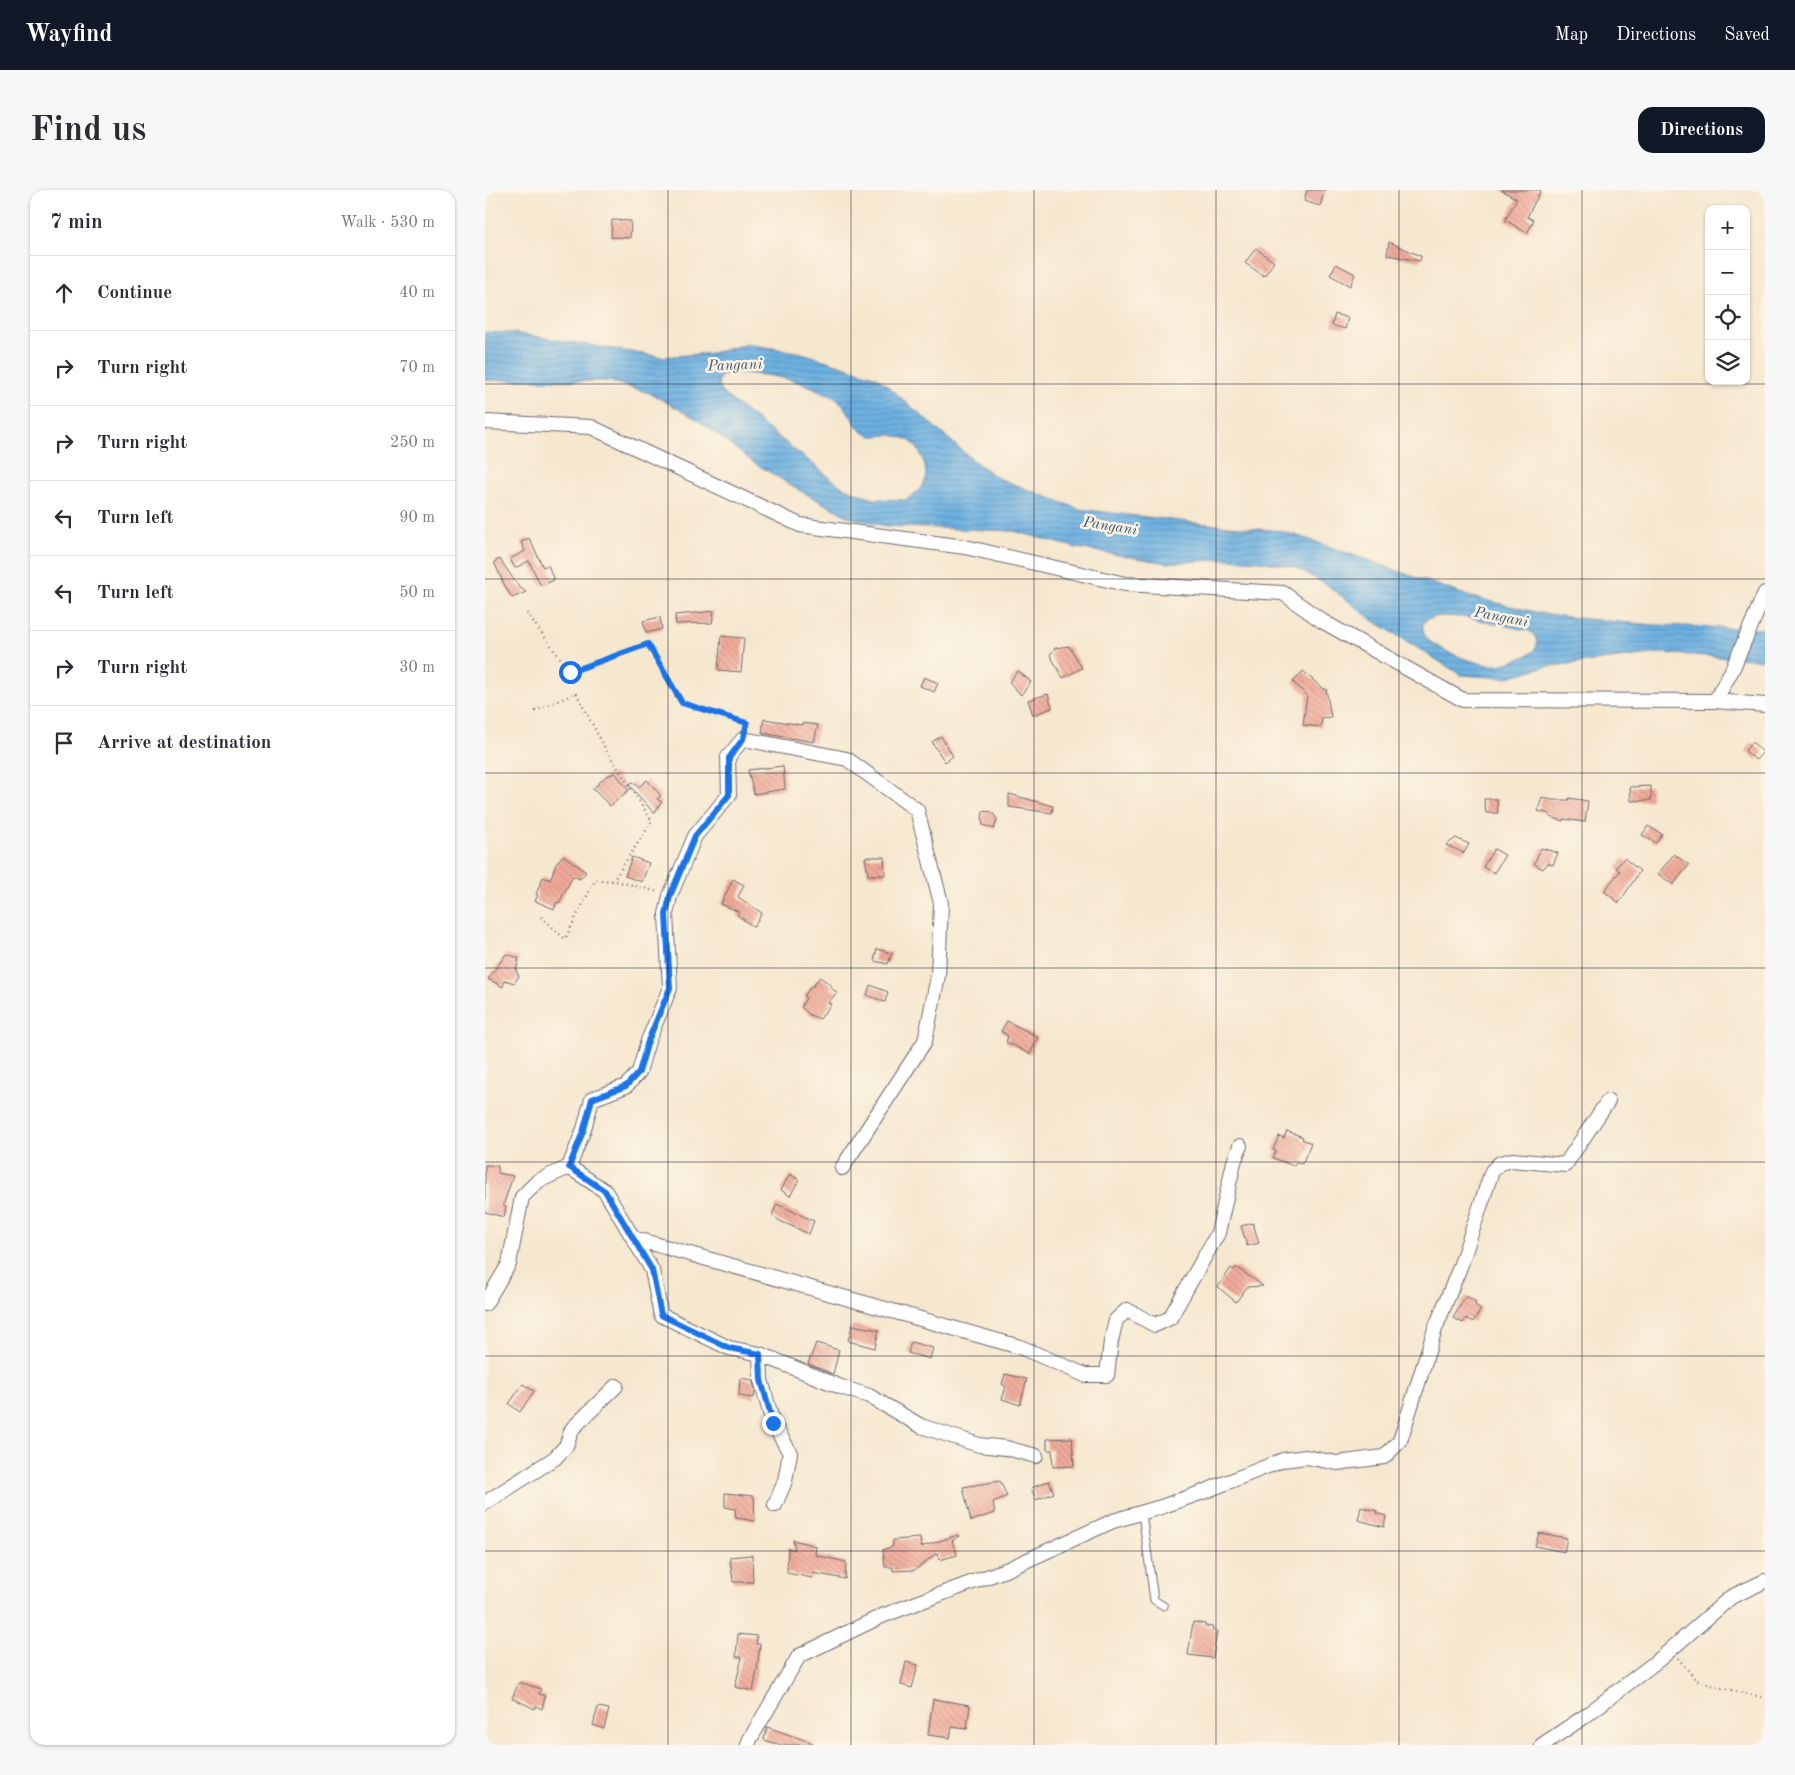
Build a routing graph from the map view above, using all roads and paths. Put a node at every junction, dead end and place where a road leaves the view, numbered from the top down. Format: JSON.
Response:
{"nodes":[{"id":1,"x":485,"y":422,"type":"edge"},
{"id":2,"x":1765,"y":593,"type":"edge"},
{"id":3,"x":527,"y":614,"type":"dead end"},
{"id":4,"x":1715,"y":701,"type":"junction"},
{"id":5,"x":1765,"y":705,"type":"edge"},
{"id":6,"x":535,"y":712,"type":"dead end"},
{"id":7,"x":743,"y":739,"type":"junction"},
{"id":8,"x":613,"y":880,"type":"junction"},
{"id":9,"x":670,"y":896,"type":"junction"},
{"id":10,"x":541,"y":917,"type":"dead end"},
{"id":11,"x":1608,"y":1101,"type":"dead end"},
{"id":12,"x":1240,"y":1146,"type":"dead end"},
{"id":13,"x":569,"y":1167,"type":"junction"},
{"id":14,"x":842,"y":1168,"type":"dead end"},
{"id":15,"x":633,"y":1238,"type":"junction"},
{"id":16,"x":485,"y":1304,"type":"edge"},
{"id":17,"x":760,"y":1354,"type":"junction"},
{"id":18,"x":616,"y":1386,"type":"dead end"},
{"id":19,"x":1036,"y":1456,"type":"dead end"},
{"id":20,"x":485,"y":1503,"type":"edge"},
{"id":21,"x":775,"y":1505,"type":"dead end"},
{"id":22,"x":1143,"y":1513,"type":"junction"},
{"id":23,"x":1765,"y":1580,"type":"edge"},
{"id":24,"x":1164,"y":1606,"type":"dead end"},
{"id":25,"x":1671,"y":1650,"type":"junction"},
{"id":26,"x":1765,"y":1698,"type":"edge"},
{"id":27,"x":1551,"y":1743,"type":"edge"},
{"id":28,"x":748,"y":1745,"type":"edge"}],
"edges":[{"from":1,"to":4,"type":"street"},
{"from":2,"to":4,"type":"street"},
{"from":3,"to":7,"type":"path"},
{"from":4,"to":5,"type":"street"},
{"from":6,"to":8,"type":"path"},
{"from":7,"to":9,"type":"street"},
{"from":7,"to":14,"type":"street"},
{"from":8,"to":9,"type":"path"},
{"from":8,"to":10,"type":"path"},
{"from":9,"to":13,"type":"street"},
{"from":11,"to":22,"type":"street"},
{"from":12,"to":15,"type":"street"},
{"from":13,"to":15,"type":"street"},
{"from":13,"to":16,"type":"street"},
{"from":15,"to":17,"type":"street"},
{"from":17,"to":19,"type":"street"},
{"from":17,"to":21,"type":"street"},
{"from":18,"to":20,"type":"street"},
{"from":22,"to":24,"type":"lane"},
{"from":22,"to":28,"type":"street"},
{"from":23,"to":25,"type":"street"},
{"from":25,"to":26,"type":"path"},
{"from":25,"to":27,"type":"street"}]}
